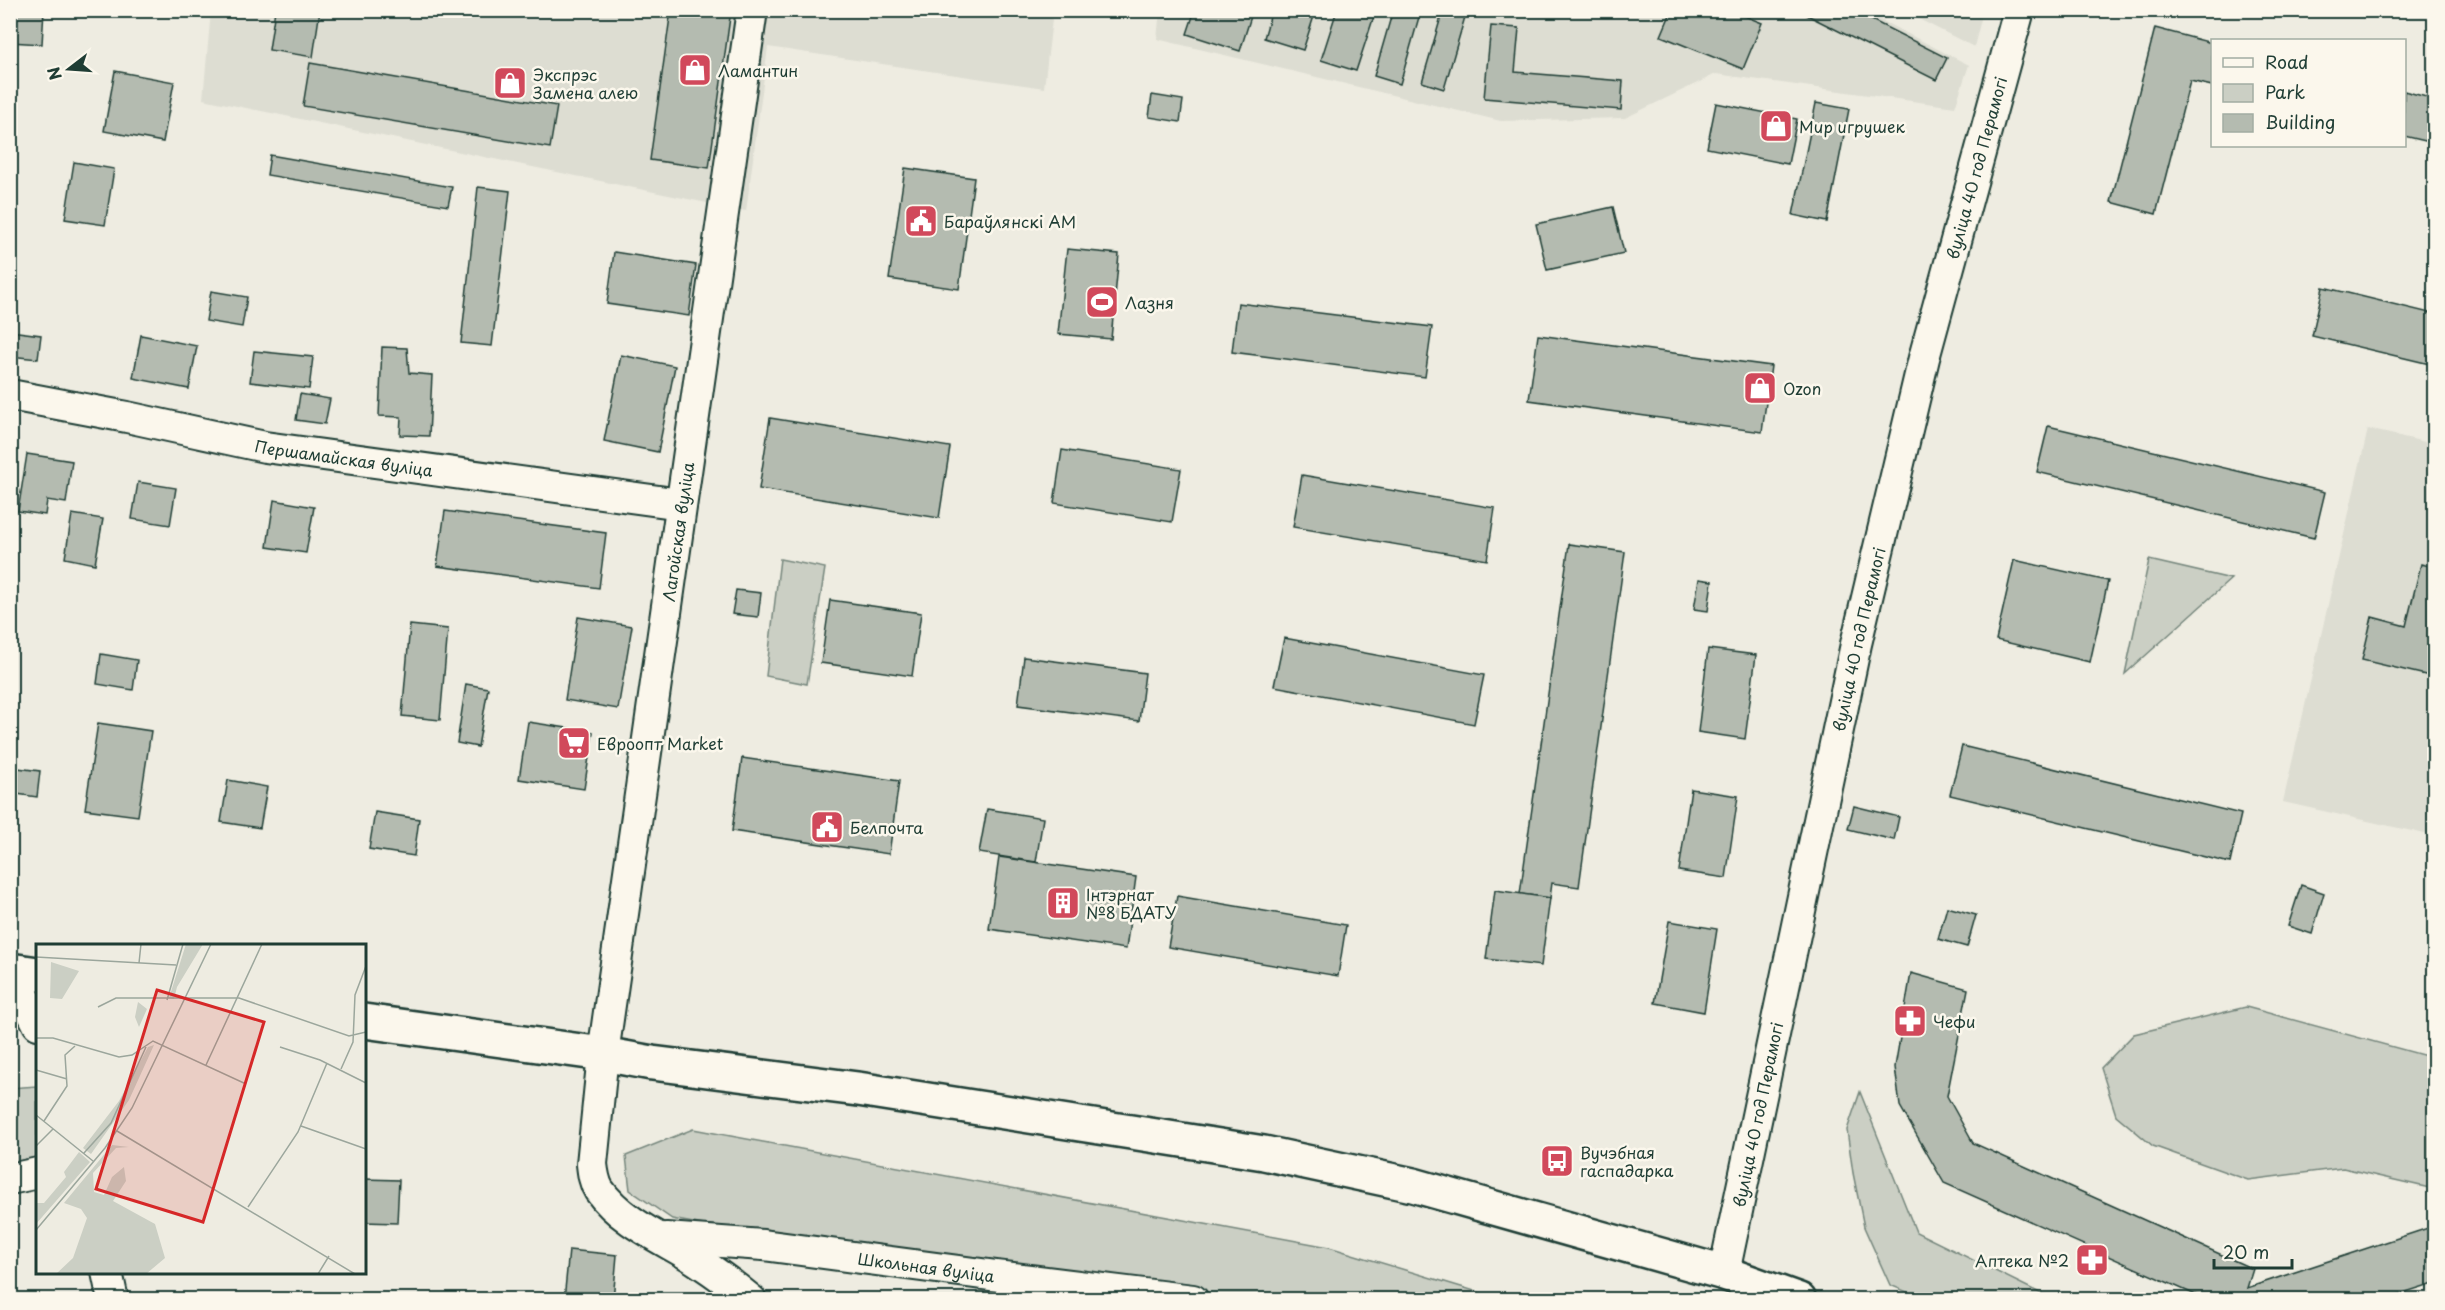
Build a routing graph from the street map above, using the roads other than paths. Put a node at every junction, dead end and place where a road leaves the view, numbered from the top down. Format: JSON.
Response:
{"nodes":[{"id":1,"x":752,"y":10,"type":"edge"},
{"id":2,"x":2019,"y":10,"type":"edge"},
{"id":3,"x":10,"y":395,"type":"edge"},
{"id":4,"x":681,"y":504,"type":"junction"},
{"id":5,"x":18,"y":971,"type":"edge"},
{"id":6,"x":36,"y":1019,"type":"edge"},
{"id":7,"x":366,"y":1021,"type":"edge"},
{"id":8,"x":603,"y":1054,"type":"junction"},
{"id":9,"x":36,"y":1173,"type":"edge"},
{"id":10,"x":10,"y":1179,"type":"edge"},
{"id":11,"x":660,"y":1237,"type":"junction"},
{"id":12,"x":1724,"y":1273,"type":"junction"},
{"id":13,"x":108,"y":1274,"type":"edge"},
{"id":14,"x":114,"y":1299,"type":"edge"},
{"id":15,"x":751,"y":1299,"type":"edge"},
{"id":16,"x":1193,"y":1299,"type":"edge"},
{"id":17,"x":1798,"y":1299,"type":"edge"}],
"edges":[{"from":1,"to":4,"type":"street","name":"Лагойская вуліца"},
{"from":2,"to":12,"type":"street","name":"вуліца 40 год Перамогі"},
{"from":3,"to":4,"type":"street","name":"Першамайская вуліца"},
{"from":4,"to":8,"type":"street","name":"Лагойская вуліца"},
{"from":5,"to":6,"type":"street"},
{"from":7,"to":8,"type":"main road"},
{"from":8,"to":11,"type":"street","name":"Школьная вуліца"},
{"from":8,"to":12,"type":"main road"},
{"from":9,"to":10,"type":"street"},
{"from":11,"to":15,"type":"street","name":"Школьная вуліца"},
{"from":11,"to":16,"type":"street","name":"Школьная вуліца"},
{"from":12,"to":17,"type":"main road"},
{"from":13,"to":14,"type":"street"}]}
